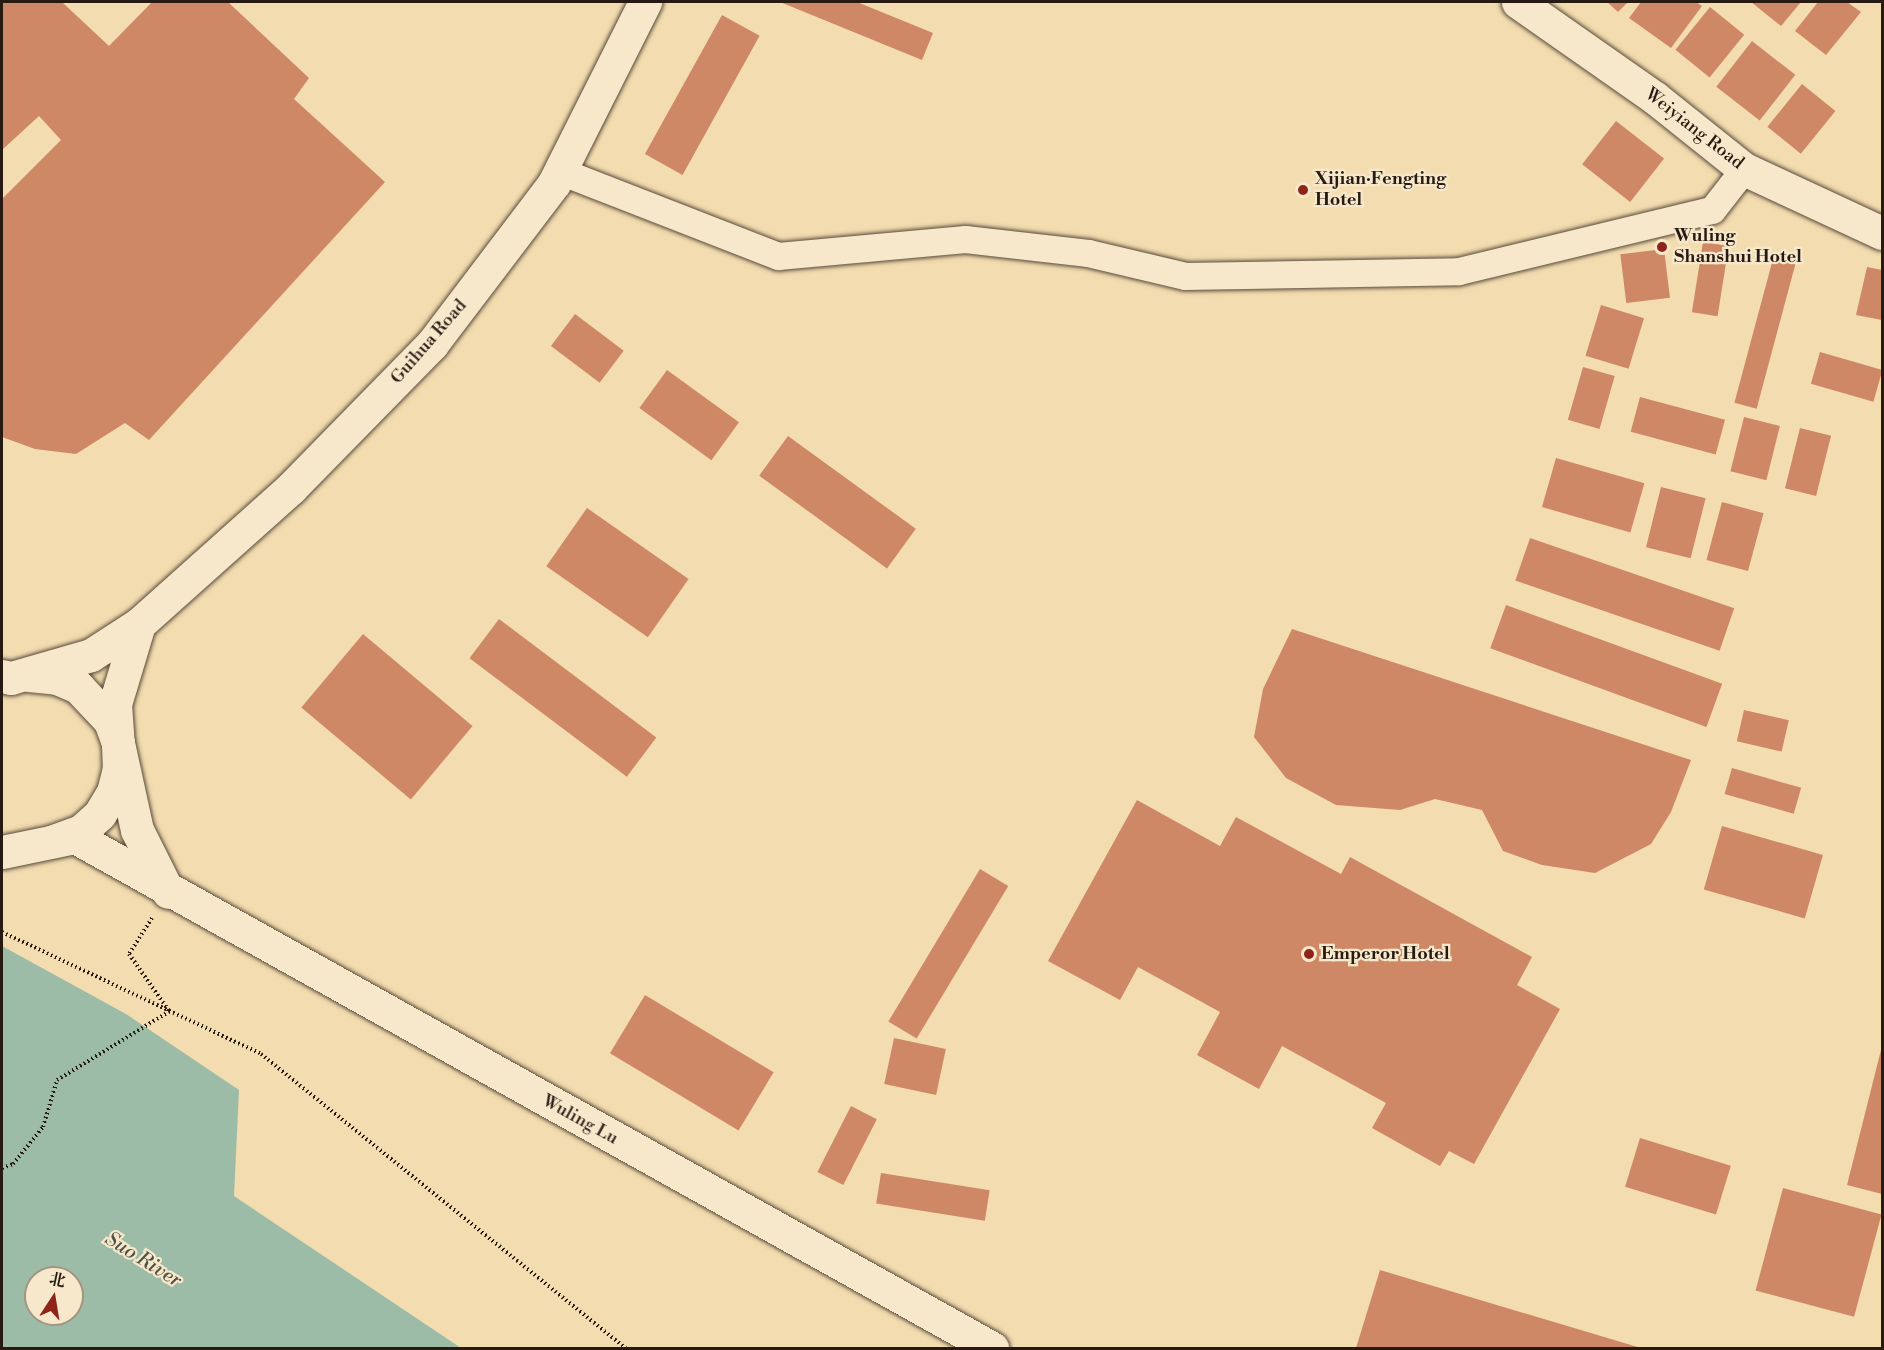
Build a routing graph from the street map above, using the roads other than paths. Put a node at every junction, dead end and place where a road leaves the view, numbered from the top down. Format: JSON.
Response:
{"nodes":[{"id":1,"x":645,"y":2,"type":"edge"},
{"id":2,"x":1518,"y":2,"type":"edge"},
{"id":3,"x":1744,"y":169,"type":"junction"},
{"id":4,"x":560,"y":171,"type":"junction"},
{"id":5,"x":1882,"y":233,"type":"edge"},
{"id":6,"x":139,"y":624,"type":"junction"},
{"id":7,"x":5,"y":679,"type":"edge"},
{"id":8,"x":118,"y":742,"type":"junction"},
{"id":9,"x":2,"y":837,"type":"edge"},
{"id":10,"x":47,"y":843,"type":"junction"},
{"id":11,"x":2,"y":852,"type":"edge"},
{"id":12,"x":168,"y":892,"type":"junction"},
{"id":13,"x":992,"y":1348,"type":"edge"}],
"edges":[{"from":1,"to":4,"type":"main road","name":"Guihua Road"},
{"from":2,"to":3,"type":"main road","name":"Weiyiang Road"},
{"from":3,"to":4,"type":"street"},
{"from":3,"to":5,"type":"main road","name":"Weiyiang Road"},
{"from":4,"to":6,"type":"main road","name":"Guihua Road"},
{"from":6,"to":7,"type":"main road","name":"Guihua Road"},
{"from":6,"to":8,"type":"main road"},
{"from":7,"to":8,"type":"main road"},
{"from":8,"to":10,"type":"main road"},
{"from":8,"to":12,"type":"main road"},
{"from":9,"to":10,"type":"main road"},
{"from":10,"to":11,"type":"main road"},
{"from":10,"to":12,"type":"main road","name":"Wuling Lu"},
{"from":12,"to":13,"type":"main road","name":"Wuling Lu"}]}
